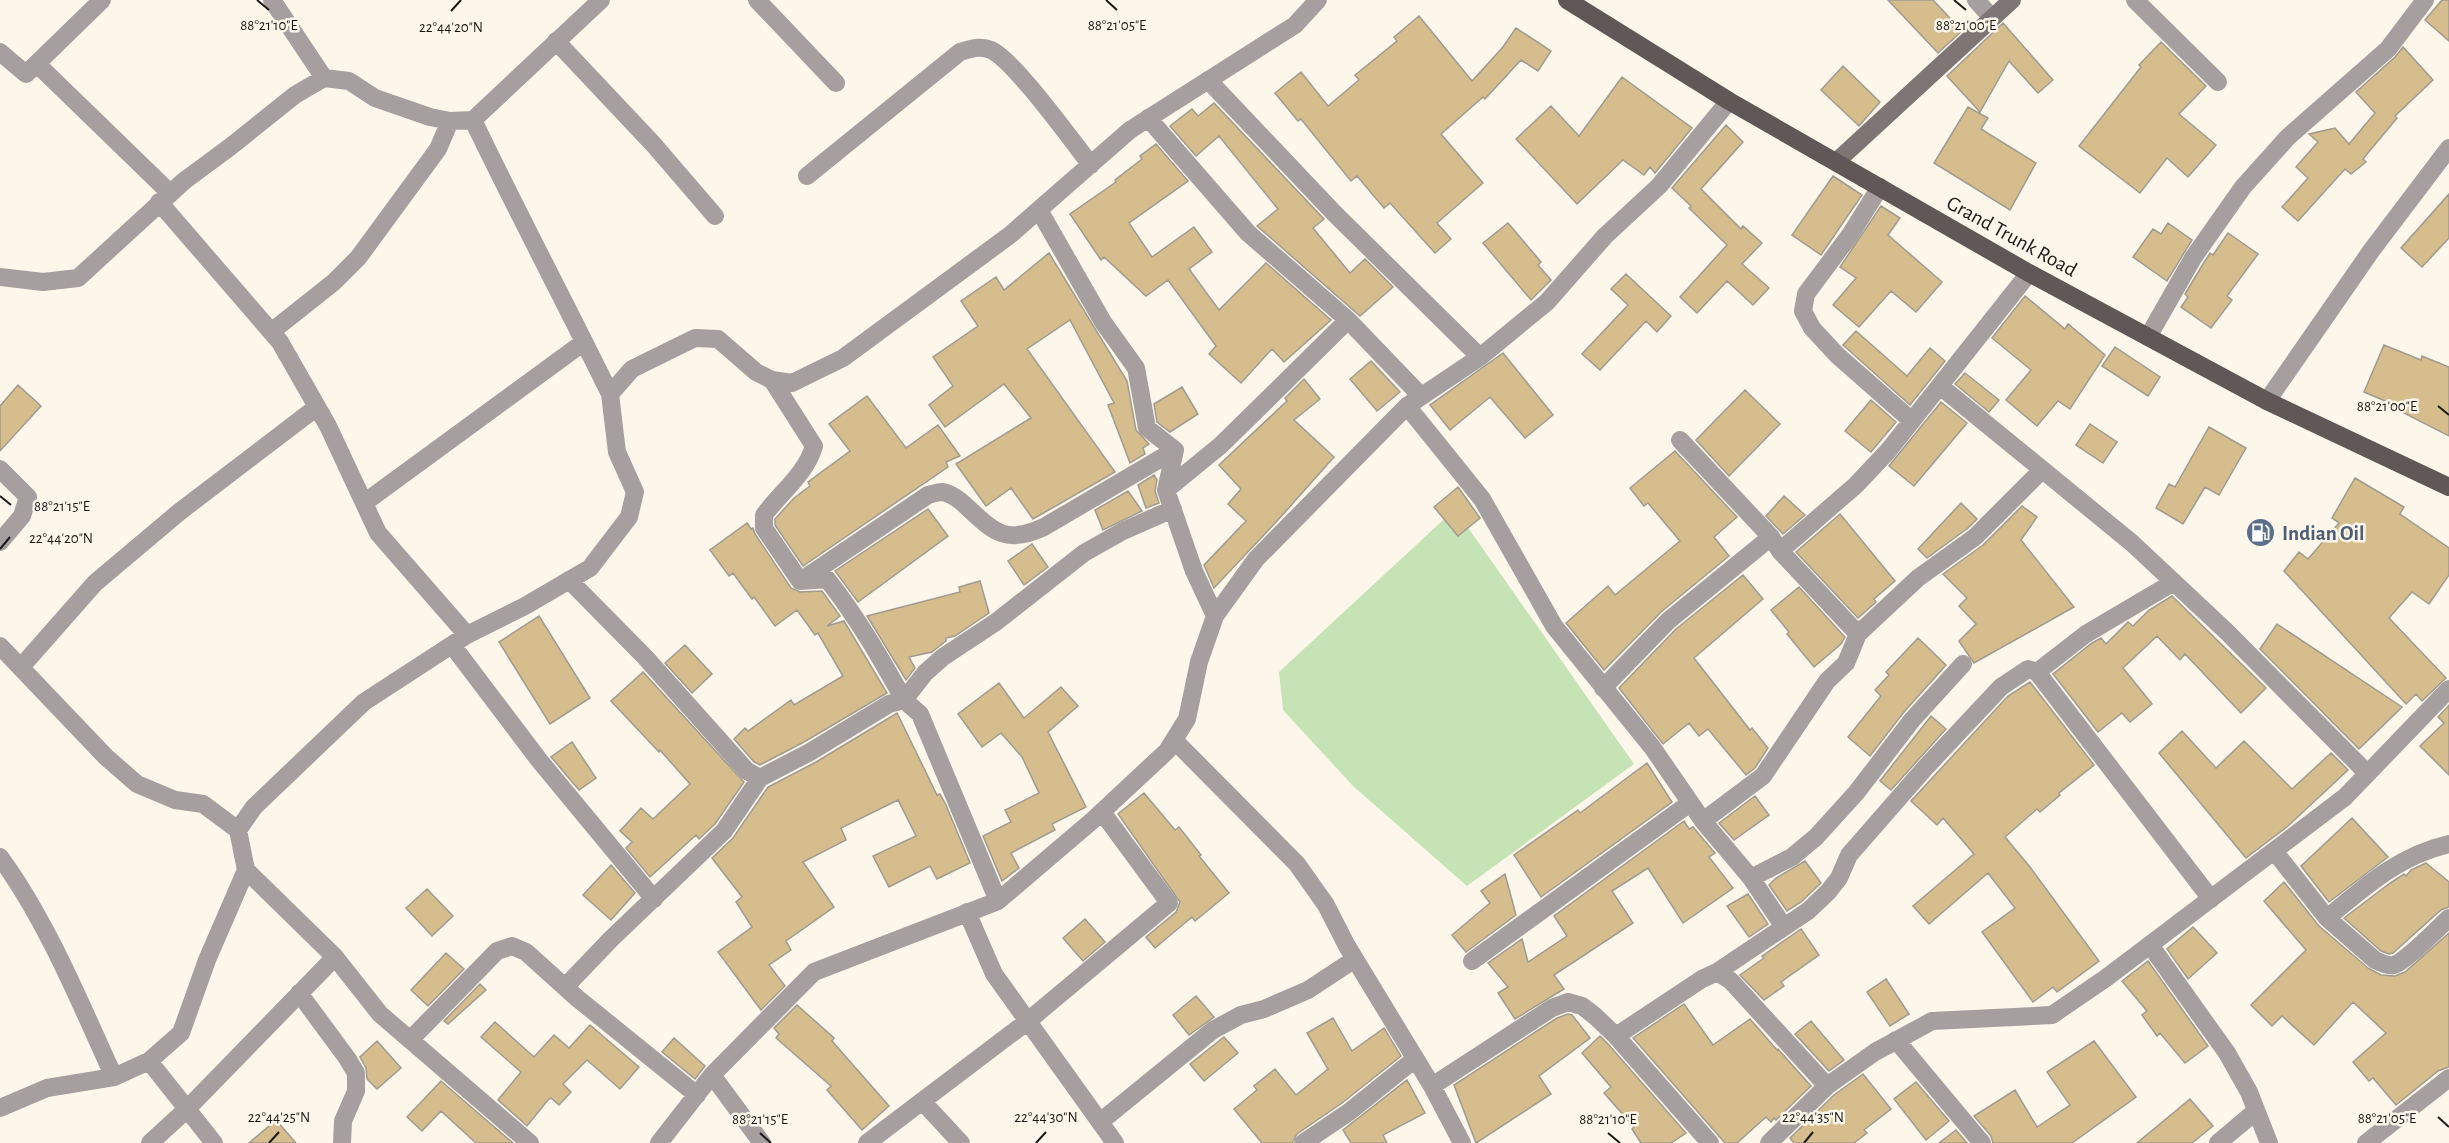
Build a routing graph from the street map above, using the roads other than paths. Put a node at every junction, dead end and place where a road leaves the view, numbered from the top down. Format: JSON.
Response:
{"nodes":[{"id":1,"x":102,"y":0,"type":"edge"},
{"id":2,"x":272,"y":0,"type":"edge"},
{"id":3,"x":601,"y":0,"type":"edge"},
{"id":4,"x":757,"y":0,"type":"edge"},
{"id":5,"x":1318,"y":0,"type":"edge"},
{"id":6,"x":1567,"y":0,"type":"edge"},
{"id":7,"x":1976,"y":0,"type":"edge"},
{"id":8,"x":2012,"y":0,"type":"edge"},
{"id":9,"x":2135,"y":0,"type":"edge"},
{"id":10,"x":2426,"y":0,"type":"edge"},
{"id":11,"x":1992,"y":18,"type":"junction"},
{"id":12,"x":556,"y":41,"type":"junction"},
{"id":13,"x":0,"y":52,"type":"edge"},
{"id":14,"x":37,"y":64,"type":"junction"},
{"id":15,"x":324,"y":78,"type":"junction"},
{"id":16,"x":1208,"y":80,"type":"junction"},
{"id":17,"x":2218,"y":82,"type":"dead end"},
{"id":18,"x":836,"y":83,"type":"dead end"},
{"id":19,"x":1729,"y":101,"type":"junction"},
{"id":20,"x":1148,"y":118,"type":"junction"},
{"id":21,"x":473,"y":120,"type":"junction"},
{"id":22,"x":450,"y":121,"type":"junction"},
{"id":23,"x":2449,"y":148,"type":"edge"},
{"id":24,"x":1836,"y":162,"type":"junction"},
{"id":25,"x":1090,"y":165,"type":"junction"},
{"id":26,"x":807,"y":176,"type":"dead end"},
{"id":27,"x":1880,"y":187,"type":"junction"},
{"id":28,"x":165,"y":198,"type":"junction"},
{"id":29,"x":1039,"y":210,"type":"junction"},
{"id":30,"x":715,"y":216,"type":"dead end"},
{"id":31,"x":2029,"y":273,"type":"junction"},
{"id":32,"x":0,"y":278,"type":"edge"},
{"id":33,"x":1348,"y":320,"type":"junction"},
{"id":34,"x":271,"y":332,"type":"junction"},
{"id":35,"x":2148,"y":337,"type":"junction"},
{"id":36,"x":584,"y":342,"type":"junction"},
{"id":37,"x":1480,"y":357,"type":"junction"},
{"id":38,"x":772,"y":380,"type":"junction"},
{"id":39,"x":1940,"y":386,"type":"junction"},
{"id":40,"x":610,"y":394,"type":"junction"},
{"id":41,"x":1414,"y":401,"type":"junction"},
{"id":42,"x":2267,"y":401,"type":"junction"},
{"id":43,"x":317,"y":407,"type":"junction"},
{"id":44,"x":1912,"y":422,"type":"junction"},
{"id":45,"x":1680,"y":440,"type":"dead end"},
{"id":46,"x":1174,"y":450,"type":"junction"},
{"id":47,"x":0,"y":469,"type":"edge"},
{"id":48,"x":2042,"y":470,"type":"junction"},
{"id":49,"x":2449,"y":488,"type":"edge"},
{"id":50,"x":1166,"y":490,"type":"junction"},
{"id":51,"x":364,"y":503,"type":"junction"},
{"id":52,"x":1173,"y":509,"type":"junction"},
{"id":53,"x":0,"y":542,"type":"edge"},
{"id":54,"x":1776,"y":544,"type":"junction"},
{"id":55,"x":569,"y":580,"type":"junction"},
{"id":56,"x":800,"y":581,"type":"junction"},
{"id":57,"x":2174,"y":582,"type":"junction"},
{"id":58,"x":1215,"y":616,"type":"junction"},
{"id":59,"x":467,"y":634,"type":"junction"},
{"id":60,"x":1858,"y":634,"type":"junction"},
{"id":61,"x":452,"y":645,"type":"junction"},
{"id":62,"x":0,"y":646,"type":"edge"},
{"id":63,"x":1963,"y":664,"type":"dead end"},
{"id":64,"x":21,"y":667,"type":"junction"},
{"id":65,"x":2037,"y":672,"type":"junction"},
{"id":66,"x":1603,"y":688,"type":"junction"},
{"id":67,"x":2449,"y":689,"type":"edge"},
{"id":68,"x":904,"y":700,"type":"junction"},
{"id":69,"x":1174,"y":740,"type":"junction"},
{"id":70,"x":2367,"y":773,"type":"junction"},
{"id":71,"x":760,"y":778,"type":"junction"},
{"id":72,"x":1690,"y":802,"type":"junction"},
{"id":73,"x":1102,"y":812,"type":"junction"},
{"id":74,"x":1703,"y":821,"type":"junction"},
{"id":75,"x":238,"y":830,"type":"junction"},
{"id":76,"x":2449,"y":844,"type":"edge"},
{"id":77,"x":2275,"y":852,"type":"junction"},
{"id":78,"x":0,"y":857,"type":"edge"},
{"id":79,"x":246,"y":870,"type":"junction"},
{"id":80,"x":1751,"y":878,"type":"junction"},
{"id":81,"x":654,"y":899,"type":"junction"},
{"id":82,"x":2211,"y":899,"type":"junction"},
{"id":83,"x":998,"y":901,"type":"junction"},
{"id":84,"x":967,"y":912,"type":"junction"},
{"id":85,"x":2327,"y":918,"type":"junction"},
{"id":86,"x":2449,"y":918,"type":"edge"},
{"id":87,"x":1784,"y":927,"type":"junction"},
{"id":88,"x":2150,"y":945,"type":"junction"},
{"id":89,"x":335,"y":957,"type":"junction"},
{"id":90,"x":1355,"y":959,"type":"junction"},
{"id":91,"x":1472,"y":961,"type":"dead end"},
{"id":92,"x":1717,"y":972,"type":"junction"},
{"id":93,"x":566,"y":986,"type":"junction"},
{"id":94,"x":299,"y":993,"type":"junction"},
{"id":95,"x":1028,"y":1020,"type":"junction"},
{"id":96,"x":1616,"y":1036,"type":"junction"},
{"id":97,"x":410,"y":1040,"type":"junction"},
{"id":98,"x":1896,"y":1040,"type":"junction"},
{"id":99,"x":1415,"y":1059,"type":"junction"},
{"id":100,"x":148,"y":1061,"type":"junction"},
{"id":101,"x":712,"y":1075,"type":"junction"},
{"id":102,"x":114,"y":1077,"type":"junction"},
{"id":103,"x":2449,"y":1078,"type":"edge"},
{"id":104,"x":1432,"y":1086,"type":"junction"},
{"id":105,"x":1827,"y":1086,"type":"junction"},
{"id":106,"x":697,"y":1095,"type":"junction"},
{"id":107,"x":922,"y":1101,"type":"junction"},
{"id":108,"x":0,"y":1108,"type":"edge"},
{"id":109,"x":186,"y":1110,"type":"junction"},
{"id":110,"x":2256,"y":1111,"type":"junction"},
{"id":111,"x":1100,"y":1122,"type":"junction"},
{"id":112,"x":150,"y":1143,"type":"edge"},
{"id":113,"x":214,"y":1143,"type":"edge"},
{"id":114,"x":342,"y":1143,"type":"edge"},
{"id":115,"x":530,"y":1143,"type":"edge"},
{"id":116,"x":658,"y":1143,"type":"edge"},
{"id":117,"x":762,"y":1143,"type":"edge"},
{"id":118,"x":867,"y":1143,"type":"edge"},
{"id":119,"x":961,"y":1143,"type":"edge"},
{"id":120,"x":1115,"y":1143,"type":"edge"},
{"id":121,"x":1304,"y":1143,"type":"edge"},
{"id":122,"x":1462,"y":1143,"type":"edge"},
{"id":123,"x":1710,"y":1143,"type":"edge"},
{"id":124,"x":1769,"y":1143,"type":"edge"},
{"id":125,"x":1982,"y":1143,"type":"edge"},
{"id":126,"x":2218,"y":1143,"type":"edge"},
{"id":127,"x":2269,"y":1143,"type":"edge"},
{"id":128,"x":2366,"y":1143,"type":"edge"}],
"edges":[{"from":1,"to":14,"type":"street"},
{"from":2,"to":15,"type":"street"},
{"from":3,"to":12,"type":"street"},
{"from":4,"to":18,"type":"street"},
{"from":5,"to":16,"type":"street"},
{"from":6,"to":19,"type":"main road","name":"Grand Trunk Road"},
{"from":7,"to":11,"type":"street"},
{"from":8,"to":11,"type":"street"},
{"from":9,"to":17,"type":"street"},
{"from":10,"to":35,"type":"street"},
{"from":11,"to":24,"type":"street"},
{"from":12,"to":21,"type":"street"},
{"from":12,"to":30,"type":"street"},
{"from":13,"to":14,"type":"street"},
{"from":14,"to":28,"type":"street"},
{"from":15,"to":22,"type":"street"},
{"from":15,"to":28,"type":"street"},
{"from":16,"to":20,"type":"street"},
{"from":16,"to":37,"type":"street"},
{"from":19,"to":24,"type":"main road","name":"Grand Trunk Road"},
{"from":19,"to":37,"type":"street"},
{"from":20,"to":25,"type":"street"},
{"from":20,"to":33,"type":"street"},
{"from":21,"to":22,"type":"street"},
{"from":21,"to":36,"type":"street"},
{"from":22,"to":34,"type":"street"},
{"from":23,"to":42,"type":"street"},
{"from":24,"to":27,"type":"main road","name":"Grand Trunk Road"},
{"from":25,"to":26,"type":"street"},
{"from":25,"to":29,"type":"street"},
{"from":27,"to":31,"type":"main road","name":"Grand Trunk Road"},
{"from":27,"to":44,"type":"street"},
{"from":28,"to":32,"type":"street"},
{"from":28,"to":34,"type":"street"},
{"from":29,"to":38,"type":"street"},
{"from":29,"to":46,"type":"street"},
{"from":31,"to":35,"type":"main road","name":"Grand Trunk Road"},
{"from":31,"to":39,"type":"street"},
{"from":33,"to":41,"type":"street"},
{"from":33,"to":50,"type":"street"},
{"from":34,"to":43,"type":"street"},
{"from":35,"to":42,"type":"main road","name":"Grand Trunk Road"},
{"from":36,"to":40,"type":"street"},
{"from":36,"to":51,"type":"street"},
{"from":37,"to":41,"type":"street"},
{"from":38,"to":40,"type":"street"},
{"from":38,"to":56,"type":"street"},
{"from":39,"to":44,"type":"street"},
{"from":39,"to":48,"type":"street"},
{"from":40,"to":55,"type":"street"},
{"from":41,"to":58,"type":"street"},
{"from":41,"to":66,"type":"street"},
{"from":42,"to":49,"type":"main road","name":"Grand Trunk Road"},
{"from":43,"to":51,"type":"street"},
{"from":43,"to":64,"type":"street"},
{"from":44,"to":54,"type":"street"},
{"from":45,"to":54,"type":"street"},
{"from":46,"to":50,"type":"street"},
{"from":46,"to":56,"type":"street"},
{"from":47,"to":53,"type":"street"},
{"from":48,"to":57,"type":"street"},
{"from":48,"to":60,"type":"street"},
{"from":50,"to":52,"type":"street"},
{"from":51,"to":59,"type":"street"},
{"from":52,"to":58,"type":"street"},
{"from":52,"to":68,"type":"street"},
{"from":54,"to":60,"type":"street"},
{"from":54,"to":66,"type":"street"},
{"from":55,"to":59,"type":"street"},
{"from":55,"to":71,"type":"street"},
{"from":56,"to":68,"type":"street"},
{"from":57,"to":65,"type":"street"},
{"from":57,"to":70,"type":"street"},
{"from":58,"to":69,"type":"street"},
{"from":59,"to":61,"type":"street"},
{"from":60,"to":74,"type":"street"},
{"from":61,"to":75,"type":"street"},
{"from":61,"to":81,"type":"street"},
{"from":62,"to":64,"type":"street"},
{"from":63,"to":80,"type":"street"},
{"from":64,"to":75,"type":"street"},
{"from":65,"to":82,"type":"street"},
{"from":65,"to":87,"type":"street"},
{"from":66,"to":72,"type":"street"},
{"from":67,"to":70,"type":"street"},
{"from":68,"to":71,"type":"street"},
{"from":68,"to":83,"type":"street"},
{"from":69,"to":73,"type":"street"},
{"from":69,"to":90,"type":"street"},
{"from":70,"to":77,"type":"street"},
{"from":71,"to":81,"type":"street"},
{"from":72,"to":74,"type":"street"},
{"from":72,"to":91,"type":"street"},
{"from":73,"to":83,"type":"street"},
{"from":73,"to":95,"type":"street"},
{"from":74,"to":80,"type":"street"},
{"from":75,"to":79,"type":"street"},
{"from":76,"to":85,"type":"street"},
{"from":77,"to":82,"type":"street"},
{"from":77,"to":85,"type":"street"},
{"from":78,"to":102,"type":"street"},
{"from":79,"to":89,"type":"street"},
{"from":79,"to":100,"type":"street"},
{"from":80,"to":87,"type":"street"},
{"from":81,"to":93,"type":"street"},
{"from":82,"to":88,"type":"street"},
{"from":83,"to":84,"type":"street"},
{"from":84,"to":95,"type":"street"},
{"from":84,"to":101,"type":"street"},
{"from":85,"to":86,"type":"street"},
{"from":87,"to":92,"type":"street"},
{"from":88,"to":98,"type":"street"},
{"from":88,"to":110,"type":"street"},
{"from":89,"to":94,"type":"street"},
{"from":89,"to":97,"type":"street"},
{"from":90,"to":99,"type":"street"},
{"from":90,"to":111,"type":"street"},
{"from":92,"to":96,"type":"street"},
{"from":92,"to":105,"type":"street"},
{"from":93,"to":97,"type":"street"},
{"from":93,"to":106,"type":"street"},
{"from":94,"to":109,"type":"street"},
{"from":94,"to":114,"type":"street"},
{"from":95,"to":107,"type":"street"},
{"from":95,"to":111,"type":"street"},
{"from":96,"to":104,"type":"street"},
{"from":96,"to":123,"type":"street"},
{"from":97,"to":115,"type":"street"},
{"from":98,"to":105,"type":"street"},
{"from":98,"to":125,"type":"street"},
{"from":99,"to":104,"type":"street"},
{"from":99,"to":121,"type":"street"},
{"from":100,"to":102,"type":"street"},
{"from":100,"to":109,"type":"street"},
{"from":101,"to":106,"type":"street"},
{"from":101,"to":117,"type":"street"},
{"from":102,"to":108,"type":"street"},
{"from":103,"to":128,"type":"street"},
{"from":104,"to":122,"type":"street"},
{"from":105,"to":124,"type":"street"},
{"from":106,"to":116,"type":"street"},
{"from":107,"to":118,"type":"street"},
{"from":107,"to":119,"type":"street"},
{"from":109,"to":112,"type":"street"},
{"from":109,"to":113,"type":"street"},
{"from":110,"to":126,"type":"street"},
{"from":110,"to":127,"type":"street"},
{"from":111,"to":120,"type":"street"}]}
